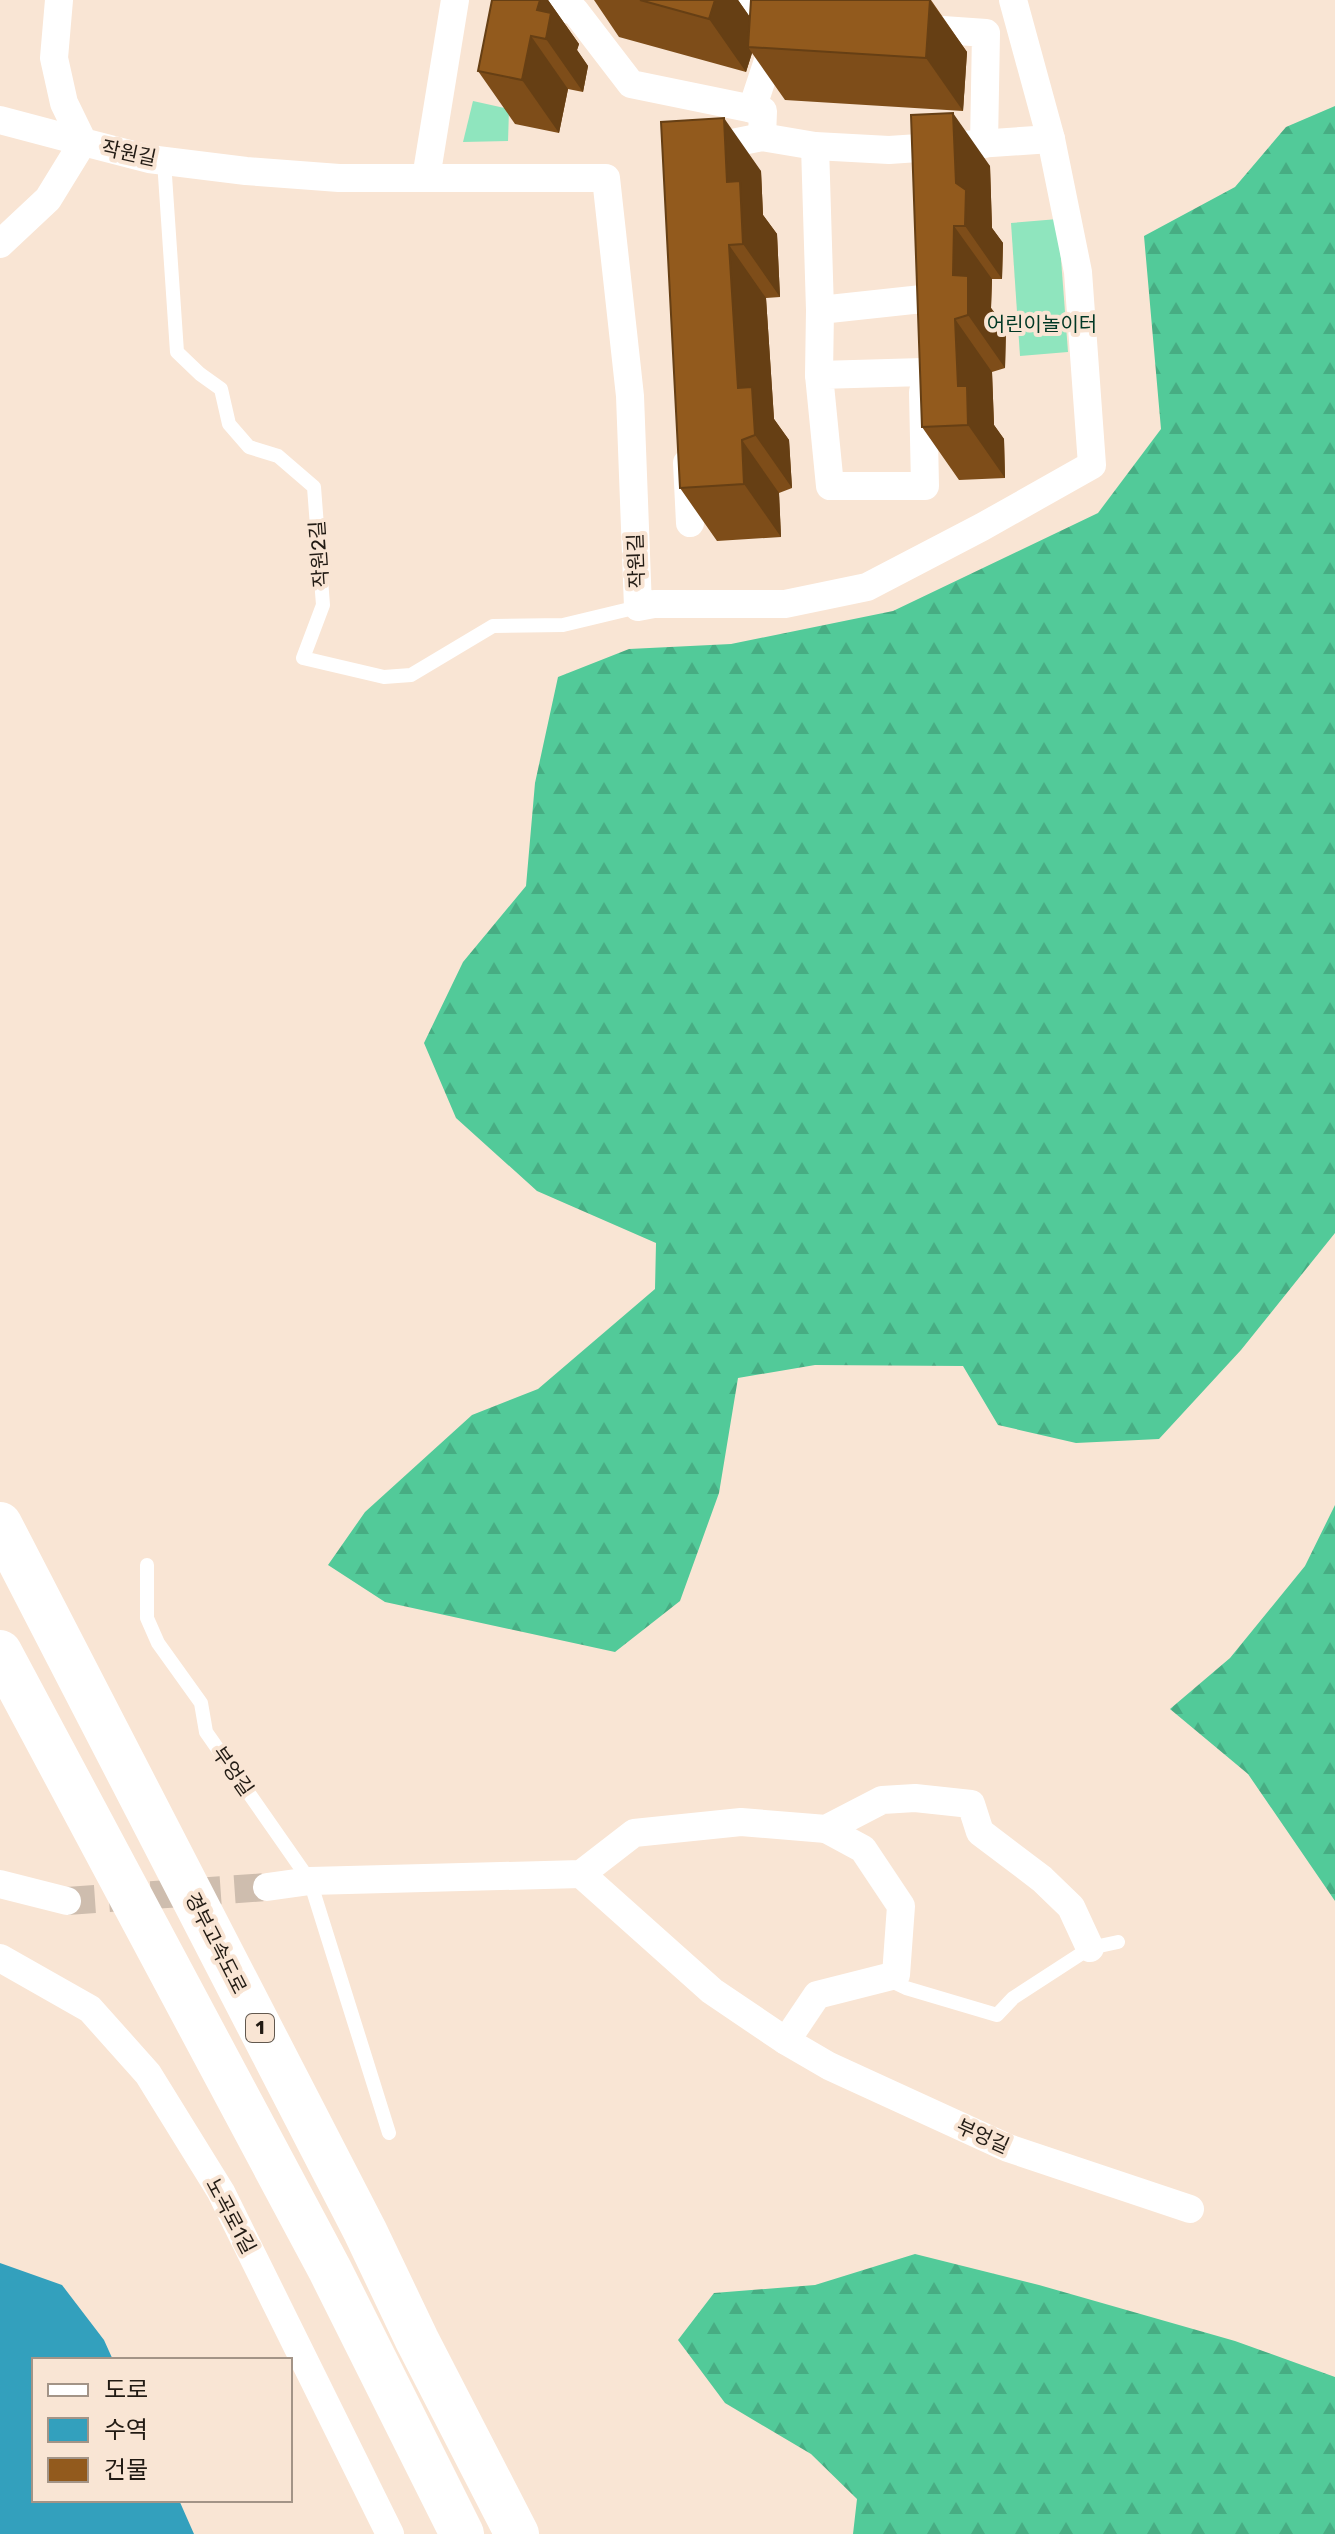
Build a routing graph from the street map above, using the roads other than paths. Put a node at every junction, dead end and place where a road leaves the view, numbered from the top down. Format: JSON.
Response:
{"nodes":[{"id":1,"x":59,"y":0,"type":"edge"},
{"id":2,"x":455,"y":0,"type":"edge"},
{"id":3,"x":717,"y":0,"type":"edge"},
{"id":4,"x":1008,"y":0,"type":"edge"},
{"id":5,"x":520,"y":7,"type":"edge"},
{"id":6,"x":782,"y":18,"type":"junction"},
{"id":7,"x":813,"y":20,"type":"edge"},
{"id":8,"x":892,"y":26,"type":"edge"},
{"id":9,"x":752,"y":109,"type":"junction"},
{"id":10,"x":0,"y":120,"type":"edge"},
{"id":11,"x":762,"y":137,"type":"junction"},
{"id":12,"x":1051,"y":139,"type":"junction"},
{"id":13,"x":83,"y":142,"type":"junction"},
{"id":14,"x":984,"y":144,"type":"junction"},
{"id":15,"x":815,"y":146,"type":"junction"},
{"id":16,"x":919,"y":148,"type":"junction"},
{"id":17,"x":669,"y":156,"type":"edge"},
{"id":18,"x":164,"y":161,"type":"junction"},
{"id":19,"x":426,"y":178,"type":"junction"},
{"id":20,"x":919,"y":178,"type":"edge"},
{"id":21,"x":0,"y":244,"type":"edge"},
{"id":22,"x":921,"y":269,"type":"edge"},
{"id":23,"x":922,"y":299,"type":"junction"},
{"id":24,"x":820,"y":310,"type":"junction"},
{"id":25,"x":923,"y":372,"type":"junction"},
{"id":26,"x":819,"y":375,"type":"junction"},
{"id":27,"x":685,"y":443,"type":"edge"},
{"id":28,"x":690,"y":523,"type":"edge"},
{"id":29,"x":638,"y":607,"type":"junction"},
{"id":30,"x":0,"y":1524,"type":"edge"},
{"id":31,"x":147,"y":1565,"type":"dead end"},
{"id":32,"x":0,"y":1652,"type":"edge"},
{"id":33,"x":826,"y":1829,"type":"junction"},
{"id":34,"x":581,"y":1874,"type":"junction"},
{"id":35,"x":310,"y":1881,"type":"junction"},
{"id":36,"x":0,"y":1884,"type":"edge"},
{"id":37,"x":267,"y":1887,"type":"tunnel mouth"},
{"id":38,"x":67,"y":1901,"type":"tunnel mouth"},
{"id":39,"x":1118,"y":1942,"type":"dead end"},
{"id":40,"x":1090,"y":1948,"type":"junction"},
{"id":41,"x":0,"y":1958,"type":"edge"},
{"id":42,"x":885,"y":1977,"type":"junction"},
{"id":43,"x":786,"y":2041,"type":"junction"},
{"id":44,"x":389,"y":2133,"type":"dead end"},
{"id":45,"x":1190,"y":2209,"type":"dead end"},
{"id":46,"x":390,"y":2534,"type":"edge"},
{"id":47,"x":462,"y":2534,"type":"edge"},
{"id":48,"x":517,"y":2534,"type":"edge"}],
"edges":[{"from":1,"to":13,"type":"street","name":"작원길"},
{"from":2,"to":19,"type":"street"},
{"from":3,"to":6,"type":"street"},
{"from":4,"to":12,"type":"street","name":"작원길"},
{"from":5,"to":9,"type":"street"},
{"from":6,"to":7,"type":"street"},
{"from":6,"to":9,"type":"street"},
{"from":8,"to":14,"type":"street"},
{"from":9,"to":11,"type":"street"},
{"from":10,"to":13,"type":"street"},
{"from":11,"to":15,"type":"street"},
{"from":11,"to":17,"type":"street"},
{"from":12,"to":14,"type":"street"},
{"from":12,"to":29,"type":"street","name":"작원길"},
{"from":13,"to":18,"type":"street","name":"작원길"},
{"from":13,"to":21,"type":"street","name":"작원길"},
{"from":14,"to":16,"type":"street"},
{"from":15,"to":16,"type":"street"},
{"from":15,"to":24,"type":"street"},
{"from":16,"to":20,"type":"street"},
{"from":18,"to":19,"type":"street","name":"작원길"},
{"from":18,"to":29,"type":"lane","name":"작원2길"},
{"from":19,"to":29,"type":"street","name":"작원길"},
{"from":22,"to":23,"type":"street"},
{"from":23,"to":24,"type":"street"},
{"from":23,"to":25,"type":"street"},
{"from":24,"to":26,"type":"street"},
{"from":25,"to":26,"type":"street"},
{"from":25,"to":26,"type":"street"},
{"from":27,"to":28,"type":"street"},
{"from":30,"to":48,"type":"highway","name":"경부고속도로","number":"1"},
{"from":31,"to":35,"type":"lane","name":"부엉길"},
{"from":32,"to":47,"type":"highway"},
{"from":33,"to":34,"type":"street"},
{"from":33,"to":40,"type":"street"},
{"from":33,"to":42,"type":"street"},
{"from":34,"to":35,"type":"street"},
{"from":34,"to":43,"type":"street","name":"부엉길"},
{"from":35,"to":37,"type":"street"},
{"from":35,"to":44,"type":"lane","name":"부엉길"},
{"from":36,"to":38,"type":"street"},
{"from":39,"to":40,"type":"lane"},
{"from":40,"to":42,"type":"lane"},
{"from":41,"to":46,"type":"street","name":"노곡로1길"},
{"from":42,"to":43,"type":"street"},
{"from":43,"to":45,"type":"street","name":"부엉길"}]}
